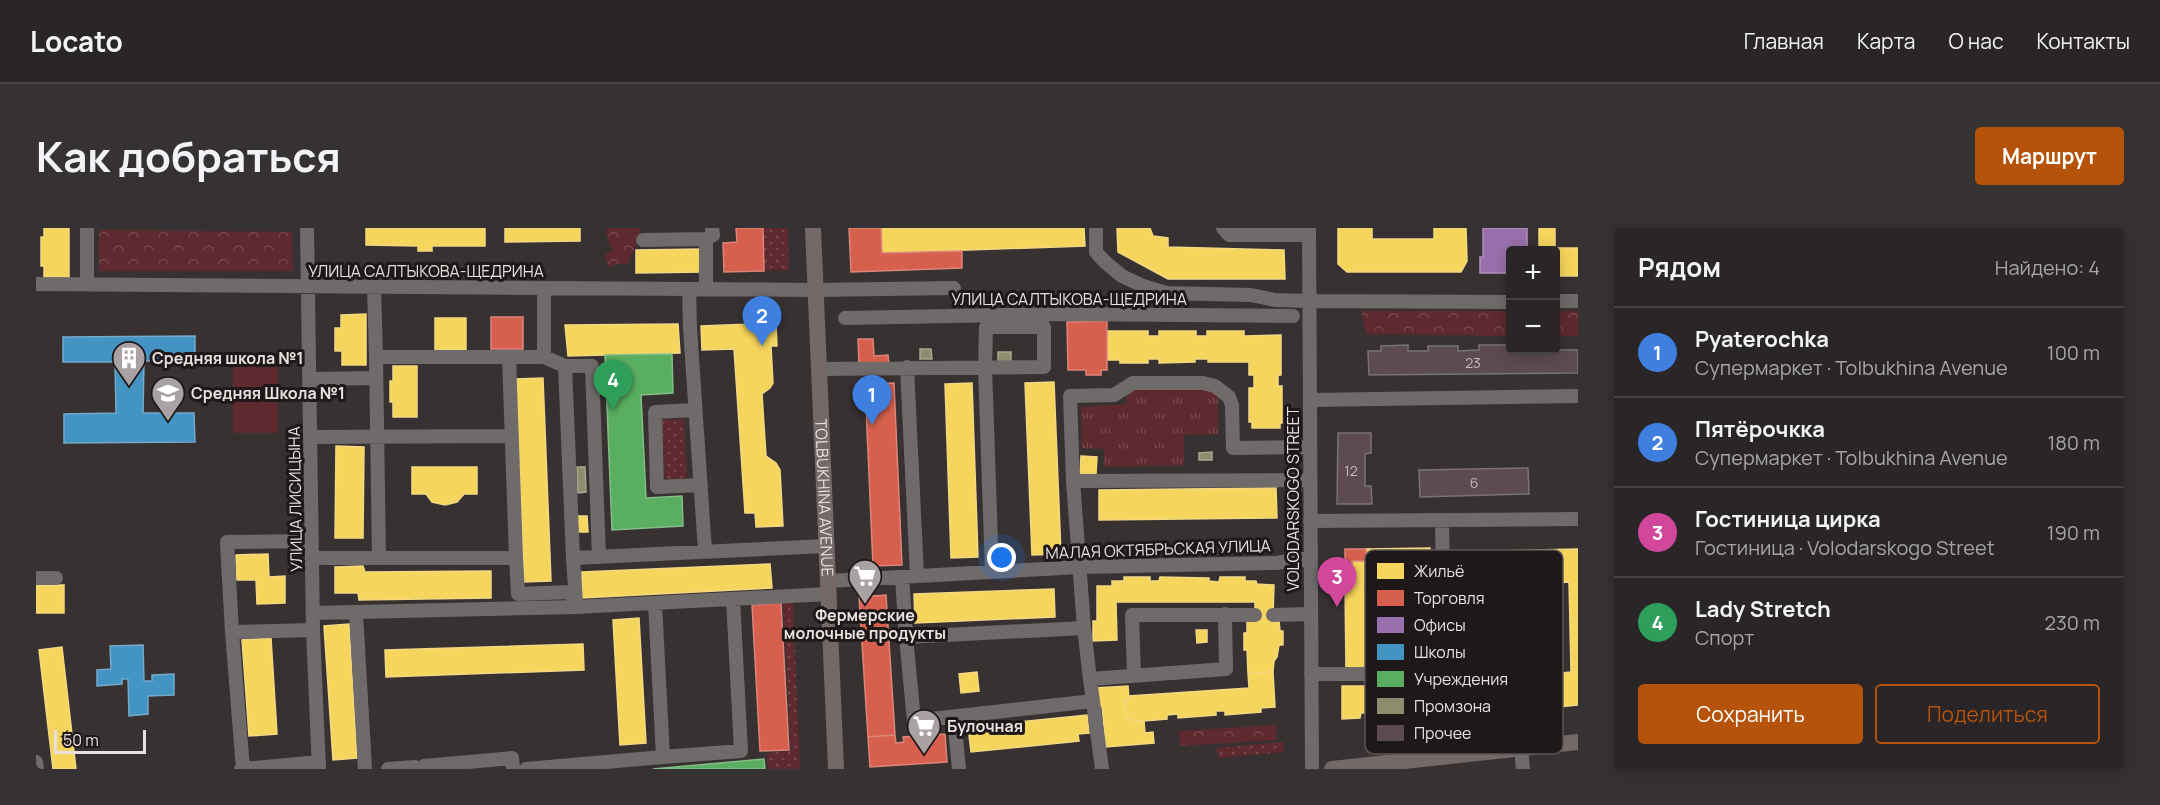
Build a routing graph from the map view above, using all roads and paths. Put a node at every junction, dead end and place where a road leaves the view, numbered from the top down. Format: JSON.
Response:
{"nodes":[{"id":1,"x":87,"y":228,"type":"edge"},
{"id":2,"x":307,"y":228,"type":"edge"},
{"id":3,"x":813,"y":228,"type":"edge"},
{"id":4,"x":1096,"y":228,"type":"edge"},
{"id":5,"x":1223,"y":228,"type":"edge"},
{"id":6,"x":1309,"y":232,"type":"edge"},
{"id":7,"x":709,"y":234,"type":"edge"},
{"id":8,"x":643,"y":240,"type":"dead end"},
{"id":9,"x":36,"y":284,"type":"edge"},
{"id":10,"x":87,"y":284,"type":"junction"},
{"id":11,"x":308,"y":286,"type":"junction"},
{"id":12,"x":374,"y":287,"type":"junction"},
{"id":13,"x":544,"y":288,"type":"junction"},
{"id":14,"x":954,"y":288,"type":"dead end"},
{"id":15,"x":689,"y":289,"type":"junction"},
{"id":16,"x":706,"y":289,"type":"junction"},
{"id":17,"x":815,"y":290,"type":"junction"},
{"id":18,"x":1309,"y":301,"type":"junction"},
{"id":19,"x":1560,"y":301,"type":"edge"},
{"id":20,"x":1578,"y":301,"type":"edge"},
{"id":21,"x":1506,"y":302,"type":"edge"},
{"id":22,"x":1293,"y":316,"type":"dead end"},
{"id":23,"x":845,"y":318,"type":"dead end"},
{"id":24,"x":376,"y":357,"type":"junction"},
{"id":25,"x":509,"y":357,"type":"junction"},
{"id":26,"x":544,"y":357,"type":"junction"},
{"id":27,"x":565,"y":366,"type":"junction"},
{"id":28,"x":907,"y":368,"type":"junction"},
{"id":29,"x":985,"y":368,"type":"junction"},
{"id":30,"x":819,"y":369,"type":"junction"},
{"id":31,"x":376,"y":378,"type":"junction"},
{"id":32,"x":309,"y":379,"type":"junction"},
{"id":33,"x":1578,"y":396,"type":"edge"},
{"id":34,"x":1310,"y":400,"type":"junction"},
{"id":35,"x":696,"y":410,"type":"junction"},
{"id":36,"x":377,"y":436,"type":"junction"},
{"id":37,"x":512,"y":436,"type":"junction"},
{"id":38,"x":310,"y":437,"type":"junction"},
{"id":39,"x":1310,"y":447,"type":"junction"},
{"id":40,"x":1310,"y":480,"type":"junction"},
{"id":41,"x":1073,"y":481,"type":"junction"},
{"id":42,"x":701,"y":485,"type":"junction"},
{"id":43,"x":1578,"y":519,"type":"edge"},
{"id":44,"x":1442,"y":520,"type":"junction"},
{"id":45,"x":1310,"y":521,"type":"junction"},
{"id":46,"x":312,"y":541,"type":"junction"},
{"id":47,"x":826,"y":546,"type":"junction"},
{"id":48,"x":1443,"y":550,"type":"edge"},
{"id":49,"x":705,"y":551,"type":"junction"},
{"id":50,"x":599,"y":557,"type":"junction"},
{"id":51,"x":312,"y":558,"type":"junction"},
{"id":52,"x":379,"y":558,"type":"junction"},
{"id":53,"x":516,"y":558,"type":"junction"},
{"id":54,"x":573,"y":558,"type":"junction"},
{"id":55,"x":1310,"y":558,"type":"junction"},
{"id":56,"x":1080,"y":567,"type":"junction"},
{"id":57,"x":992,"y":573,"type":"junction"},
{"id":58,"x":917,"y":576,"type":"junction"},
{"id":59,"x":902,"y":577,"type":"junction"},
{"id":60,"x":36,"y":578,"type":"edge"},
{"id":61,"x":56,"y":578,"type":"dead end"},
{"id":62,"x":828,"y":588,"type":"junction"},
{"id":63,"x":733,"y":599,"type":"junction"},
{"id":64,"x":655,"y":603,"type":"junction"},
{"id":65,"x":576,"y":607,"type":"junction"},
{"id":66,"x":313,"y":613,"type":"junction"},
{"id":67,"x":356,"y":613,"type":"junction"},
{"id":68,"x":1225,"y":614,"type":"junction"},
{"id":69,"x":1311,"y":614,"type":"junction"},
{"id":70,"x":1255,"y":615,"type":"dead end"},
{"id":71,"x":1273,"y":615,"type":"dead end"},
{"id":72,"x":1084,"y":628,"type":"junction"},
{"id":73,"x":313,"y":630,"type":"junction"},
{"id":74,"x":232,"y":632,"type":"junction"},
{"id":75,"x":906,"y":637,"type":"junction"},
{"id":76,"x":1311,"y":674,"type":"junction"},
{"id":77,"x":1365,"y":674,"type":"edge"},
{"id":78,"x":1134,"y":675,"type":"junction"},
{"id":79,"x":1090,"y":679,"type":"junction"},
{"id":80,"x":1093,"y":701,"type":"junction"},
{"id":81,"x":954,"y":718,"type":"junction"},
{"id":82,"x":1578,"y":742,"type":"edge"},
{"id":83,"x":1563,"y":744,"type":"edge"},
{"id":84,"x":1417,"y":754,"type":"edge"},
{"id":85,"x":1469,"y":754,"type":"edge"},
{"id":86,"x":1522,"y":754,"type":"edge"},
{"id":87,"x":663,"y":757,"type":"junction"},
{"id":88,"x":1417,"y":760,"type":"junction"},
{"id":89,"x":36,"y":762,"type":"edge"},
{"id":90,"x":319,"y":765,"type":"edge"},
{"id":91,"x":37,"y":769,"type":"edge"},
{"id":92,"x":242,"y":769,"type":"edge"},
{"id":93,"x":365,"y":769,"type":"edge"},
{"id":94,"x":388,"y":769,"type":"edge"},
{"id":95,"x":513,"y":769,"type":"edge"},
{"id":96,"x":526,"y":769,"type":"edge"},
{"id":97,"x":836,"y":769,"type":"edge"},
{"id":98,"x":959,"y":769,"type":"edge"},
{"id":99,"x":1102,"y":769,"type":"edge"},
{"id":100,"x":1312,"y":769,"type":"edge"},
{"id":101,"x":1332,"y":769,"type":"edge"},
{"id":102,"x":1523,"y":769,"type":"edge"}],
"edges":[{"from":1,"to":10,"type":"street"},
{"from":2,"to":11,"type":"street","name":"УЛИЦА ЛИСИЦЫНА"},
{"from":3,"to":17,"type":"main road","name":"TOLBUKHINA AVENUE"},
{"from":4,"to":18,"type":"street"},
{"from":5,"to":6,"type":"street"},
{"from":6,"to":18,"type":"street","name":"VOLODARSKOGO STREET"},
{"from":7,"to":8,"type":"street"},
{"from":7,"to":16,"type":"street"},
{"from":9,"to":10,"type":"street","name":"УЛИЦА САЛТЫКОВА-ЩЕДРИНА"},
{"from":10,"to":11,"type":"street","name":"УЛИЦА САЛТЫКОВА-ЩЕДРИНА"},
{"from":11,"to":12,"type":"street","name":"УЛИЦА САЛТЫКОВА-ЩЕДРИНА"},
{"from":11,"to":32,"type":"street","name":"УЛИЦА ЛИСИЦЫНА"},
{"from":12,"to":13,"type":"street","name":"УЛИЦА САЛТЫКОВА-ЩЕДРИНА"},
{"from":12,"to":24,"type":"street"},
{"from":13,"to":15,"type":"street","name":"УЛИЦА САЛТЫКОВА-ЩЕДРИНА"},
{"from":13,"to":26,"type":"street"},
{"from":14,"to":17,"type":"street","name":"УЛИЦА САЛТЫКОВА-ЩЕДРИНА"},
{"from":15,"to":16,"type":"street","name":"УЛИЦА САЛТЫКОВА-ЩЕДРИНА"},
{"from":15,"to":35,"type":"street"},
{"from":16,"to":17,"type":"street","name":"УЛИЦА САЛТЫКОВА-ЩЕДРИНА"},
{"from":17,"to":30,"type":"main road","name":"TOLBUKHINA AVENUE"},
{"from":18,"to":21,"type":"street"},
{"from":18,"to":34,"type":"street","name":"VOLODARSKOGO STREET"},
{"from":19,"to":20,"type":"street"},
{"from":22,"to":23,"type":"street","name":"УЛИЦА САЛТЫКОВА-ЩЕДРИНА"},
{"from":24,"to":25,"type":"street"},
{"from":24,"to":31,"type":"street"},
{"from":25,"to":26,"type":"street"},
{"from":25,"to":37,"type":"street"},
{"from":26,"to":27,"type":"street"},
{"from":27,"to":50,"type":"street"},
{"from":27,"to":54,"type":"street"},
{"from":28,"to":29,"type":"street"},
{"from":28,"to":30,"type":"street"},
{"from":28,"to":58,"type":"street"},
{"from":29,"to":29,"type":"street"},
{"from":29,"to":57,"type":"street"},
{"from":30,"to":47,"type":"main road","name":"TOLBUKHINA AVENUE"},
{"from":31,"to":32,"type":"street"},
{"from":31,"to":36,"type":"street"},
{"from":32,"to":38,"type":"street","name":"УЛИЦА ЛИСИЦЫНА"},
{"from":33,"to":34,"type":"street"},
{"from":34,"to":39,"type":"street","name":"VOLODARSKOGO STREET"},
{"from":35,"to":42,"type":"street"},
{"from":35,"to":42,"type":"street"},
{"from":36,"to":37,"type":"street"},
{"from":36,"to":38,"type":"street"},
{"from":36,"to":52,"type":"street"},
{"from":37,"to":53,"type":"street"},
{"from":38,"to":46,"type":"street","name":"УЛИЦА ЛИСИЦЫНА"},
{"from":39,"to":40,"type":"street","name":"VOLODARSKOGO STREET"},
{"from":39,"to":41,"type":"street"},
{"from":40,"to":41,"type":"street"},
{"from":40,"to":45,"type":"street","name":"VOLODARSKOGO STREET"},
{"from":41,"to":56,"type":"street"},
{"from":42,"to":49,"type":"street"},
{"from":43,"to":44,"type":"street"},
{"from":44,"to":45,"type":"street"},
{"from":44,"to":48,"type":"street"},
{"from":45,"to":55,"type":"street","name":"VOLODARSKOGO STREET"},
{"from":46,"to":51,"type":"street","name":"УЛИЦА ЛИСИЦЫНА"},
{"from":46,"to":74,"type":"street"},
{"from":47,"to":49,"type":"street"},
{"from":47,"to":62,"type":"main road","name":"TOLBUKHINA AVENUE"},
{"from":49,"to":50,"type":"street"},
{"from":50,"to":54,"type":"street"},
{"from":51,"to":52,"type":"street"},
{"from":51,"to":66,"type":"street","name":"УЛИЦА ЛИСИЦЫНА"},
{"from":52,"to":53,"type":"street"},
{"from":53,"to":65,"type":"street"},
{"from":54,"to":65,"type":"street"},
{"from":55,"to":56,"type":"street","name":"МАЛАЯ ОКТЯБРЬСКАЯ УЛИЦА"},
{"from":55,"to":69,"type":"street","name":"VOLODARSKOGO STREET"},
{"from":56,"to":57,"type":"street","name":"МАЛАЯ ОКТЯБРЬСКАЯ УЛИЦА"},
{"from":56,"to":72,"type":"street"},
{"from":57,"to":58,"type":"street","name":"МАЛАЯ ОКТЯБРЬСКАЯ УЛИЦА"},
{"from":58,"to":59,"type":"street","name":"МАЛАЯ ОКТЯБРЬСКАЯ УЛИЦА"},
{"from":59,"to":62,"type":"street","name":"МАЛАЯ ОКТЯБРЬСКАЯ УЛИЦА"},
{"from":59,"to":75,"type":"street"},
{"from":60,"to":61,"type":"street"},
{"from":62,"to":63,"type":"street","name":"МАЛАЯ ОКТЯБРЬСКАЯ УЛИЦА"},
{"from":62,"to":97,"type":"main road","name":"TOLBUKHINA AVENUE"},
{"from":63,"to":64,"type":"street","name":"МАЛАЯ ОКТЯБРЬСКАЯ УЛИЦА"},
{"from":63,"to":87,"type":"street"},
{"from":64,"to":65,"type":"street","name":"МАЛАЯ ОКТЯБРЬСКАЯ УЛИЦА"},
{"from":64,"to":87,"type":"street"},
{"from":65,"to":67,"type":"street","name":"МАЛАЯ ОКТЯБРЬСКАЯ УЛИЦА"},
{"from":66,"to":67,"type":"street","name":"МАЛАЯ ОКТЯБРЬСКАЯ УЛИЦА"},
{"from":66,"to":73,"type":"street","name":"УЛИЦА ЛИСИЦЫНА"},
{"from":67,"to":93,"type":"street"},
{"from":68,"to":70,"type":"street"},
{"from":68,"to":78,"type":"street"},
{"from":68,"to":78,"type":"street"},
{"from":69,"to":71,"type":"street"},
{"from":69,"to":76,"type":"street","name":"VOLODARSKOGO STREET"},
{"from":72,"to":75,"type":"street"},
{"from":72,"to":79,"type":"street"},
{"from":73,"to":74,"type":"street"},
{"from":73,"to":90,"type":"street","name":"УЛИЦА ЛИСИЦЫНА"},
{"from":74,"to":92,"type":"street"},
{"from":75,"to":81,"type":"street"},
{"from":76,"to":77,"type":"street"},
{"from":76,"to":100,"type":"street","name":"VOLODARSKOGO STREET"},
{"from":78,"to":79,"type":"street"},
{"from":79,"to":80,"type":"street"},
{"from":80,"to":81,"type":"street"},
{"from":80,"to":99,"type":"street"},
{"from":81,"to":98,"type":"street"},
{"from":82,"to":83,"type":"main road"},
{"from":84,"to":88,"type":"street"},
{"from":85,"to":88,"type":"main road"},
{"from":86,"to":102,"type":"street"},
{"from":87,"to":96,"type":"street"},
{"from":88,"to":101,"type":"main road"},
{"from":89,"to":91,"type":"street"},
{"from":90,"to":92,"type":"street"},
{"from":94,"to":95,"type":"street"}]}
